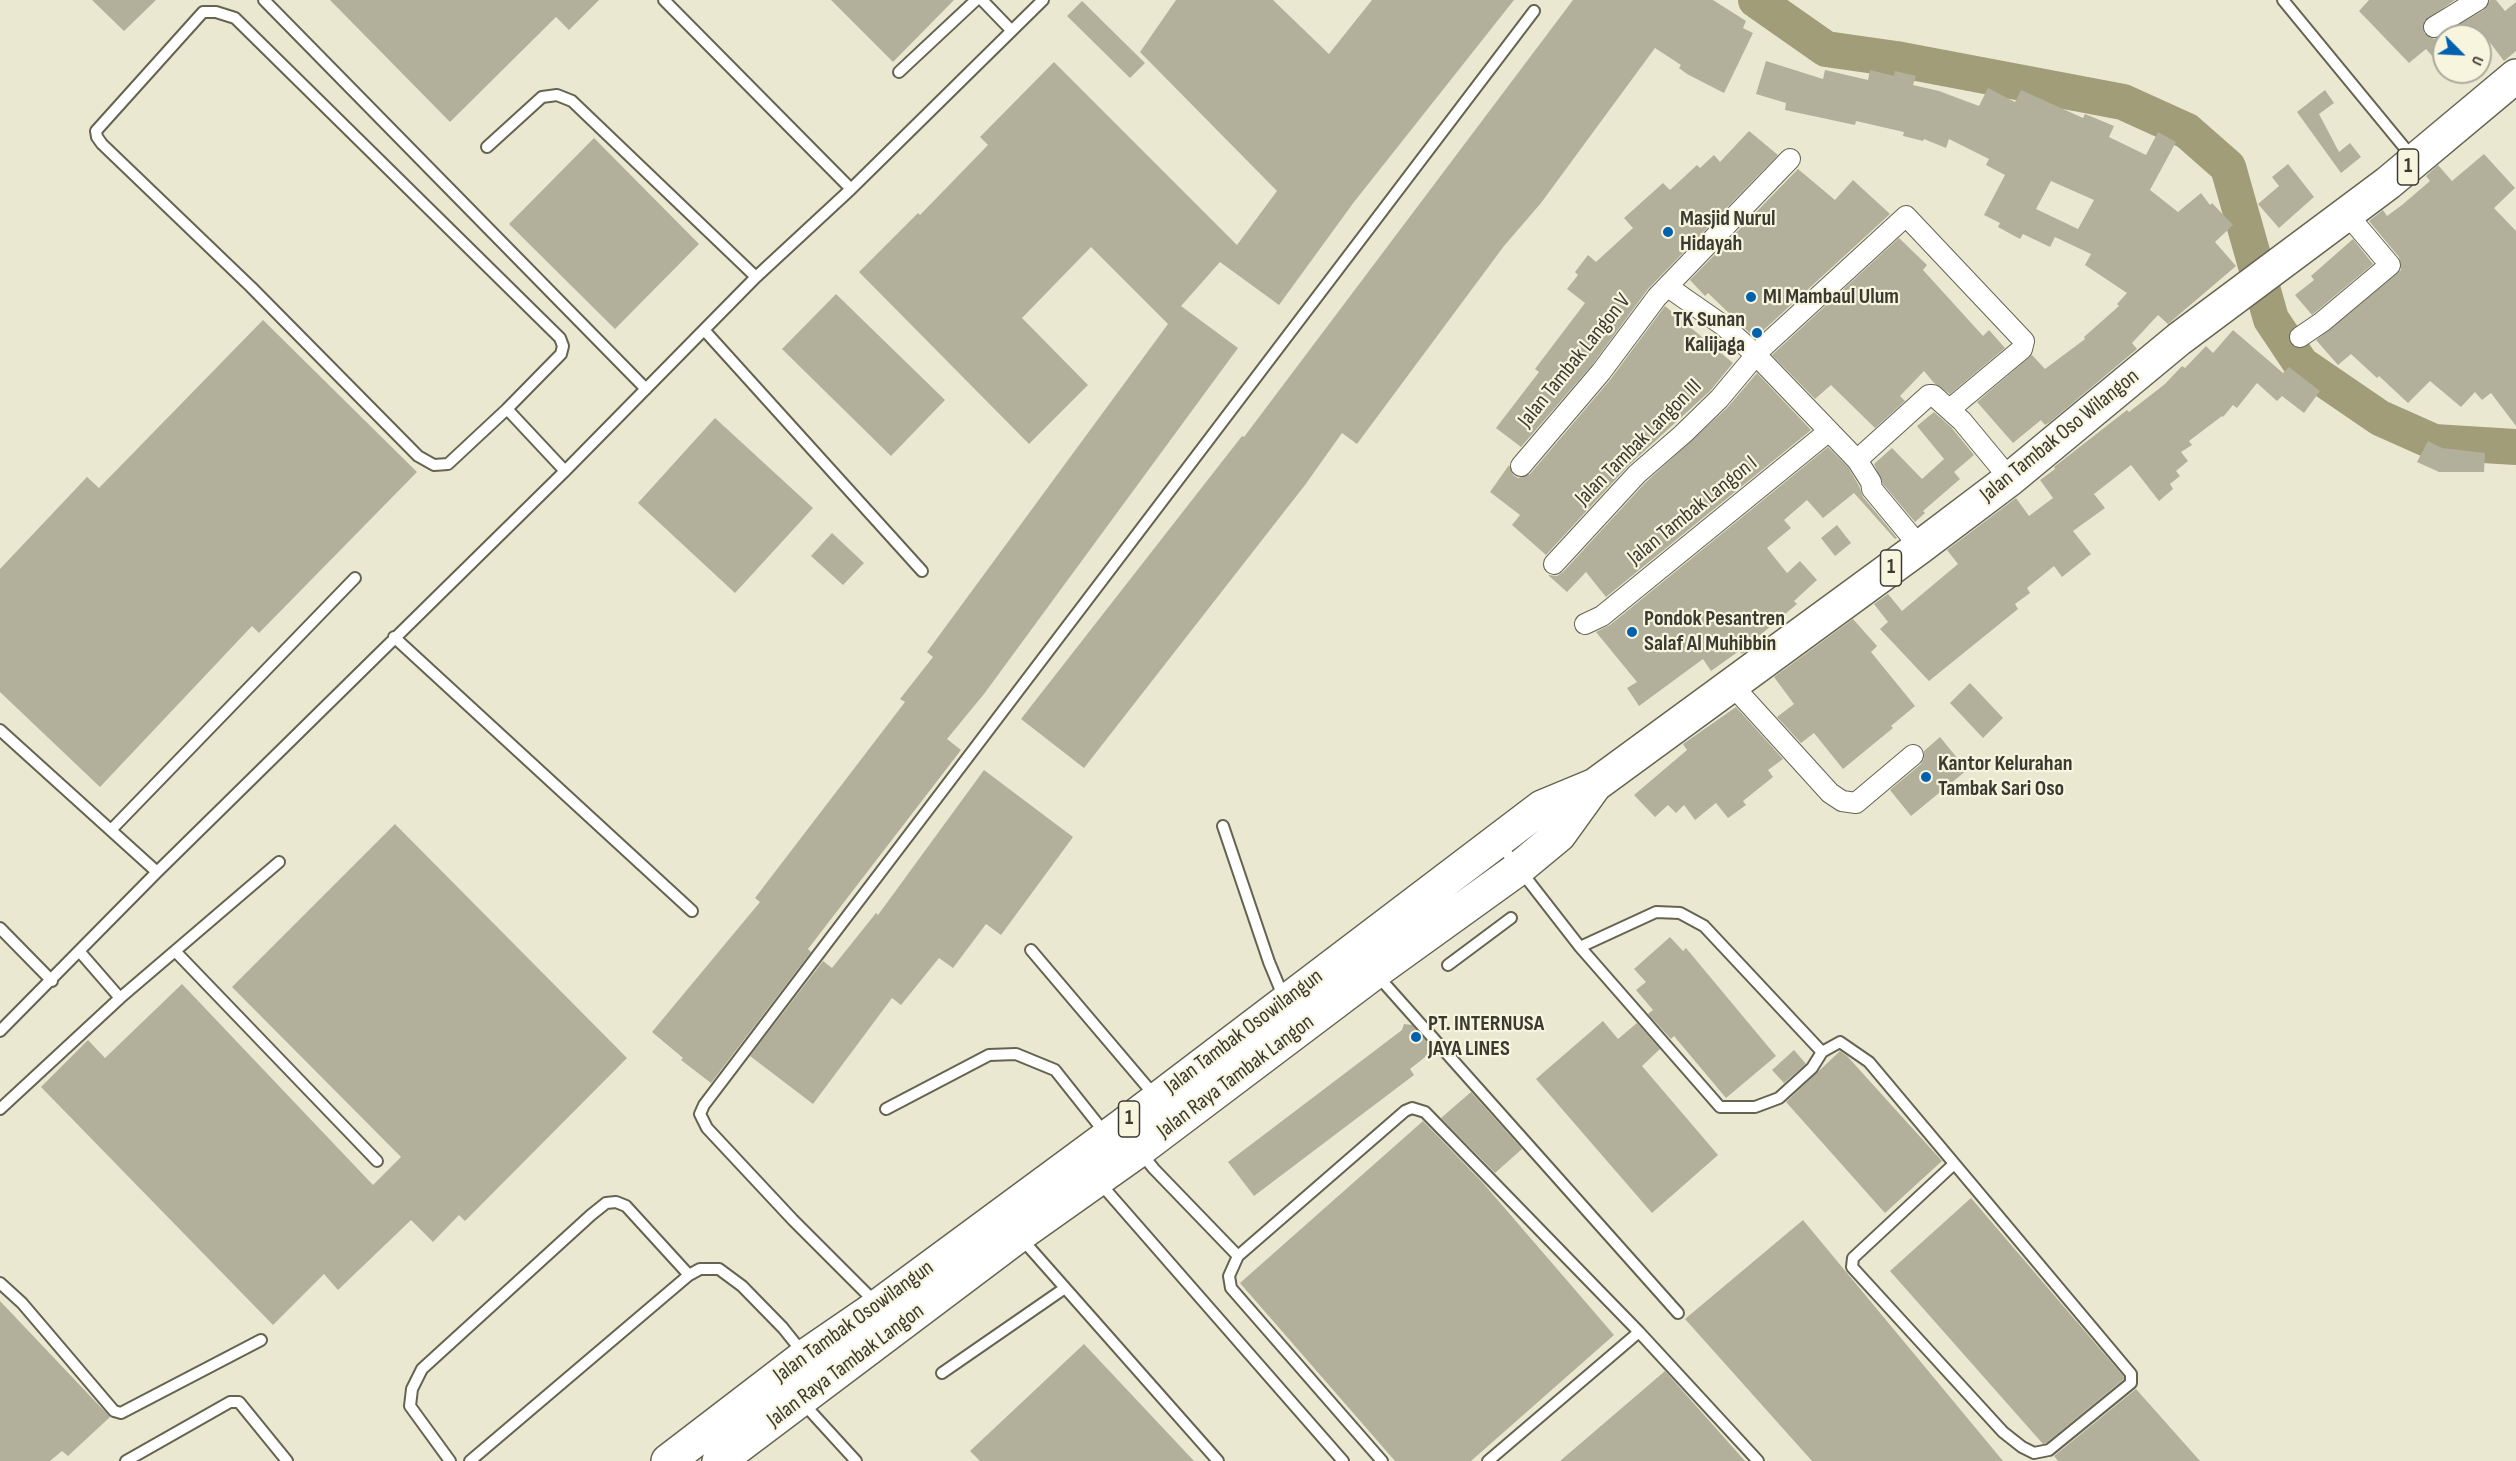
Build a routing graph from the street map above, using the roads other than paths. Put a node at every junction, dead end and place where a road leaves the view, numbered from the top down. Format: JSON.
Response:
{"nodes":[{"id":1,"x":264,"y":0,"type":"edge"},
{"id":2,"x":664,"y":0,"type":"edge"},
{"id":3,"x":976,"y":0,"type":"edge"},
{"id":4,"x":982,"y":0,"type":"edge"},
{"id":5,"x":1043,"y":0,"type":"edge"},
{"id":6,"x":2283,"y":0,"type":"edge"},
{"id":7,"x":2478,"y":0,"type":"edge"},
{"id":8,"x":1534,"y":10,"type":"dead end"},
{"id":9,"x":2439,"y":24,"type":"edge"},
{"id":10,"x":1011,"y":30,"type":"junction"},
{"id":11,"x":899,"y":72,"type":"dead end"},
{"id":12,"x":2516,"y":76,"type":"edge"},
{"id":13,"x":487,"y":147,"type":"dead end"},
{"id":14,"x":1790,"y":159,"type":"dead end"},
{"id":15,"x":2416,"y":161,"type":"junction"},
{"id":16,"x":851,"y":189,"type":"junction"},
{"id":17,"x":2347,"y":214,"type":"junction"},
{"id":18,"x":756,"y":278,"type":"junction"},
{"id":19,"x":1668,"y":286,"type":"junction"},
{"id":20,"x":705,"y":331,"type":"junction"},
{"id":21,"x":2300,"y":337,"type":"dead end"},
{"id":22,"x":1756,"y":355,"type":"junction"},
{"id":23,"x":646,"y":389,"type":"junction"},
{"id":24,"x":507,"y":409,"type":"junction"},
{"id":25,"x":1950,"y":409,"type":"junction"},
{"id":26,"x":1829,"y":431,"type":"junction"},
{"id":27,"x":1857,"y":460,"type":"junction"},
{"id":28,"x":1521,"y":466,"type":"dead end"},
{"id":29,"x":565,"y":471,"type":"junction"},
{"id":30,"x":2010,"y":479,"type":"junction"},
{"id":31,"x":1920,"y":547,"type":"junction"},
{"id":32,"x":1554,"y":564,"type":"dead end"},
{"id":33,"x":922,"y":571,"type":"dead end"},
{"id":34,"x":355,"y":578,"type":"dead end"},
{"id":35,"x":1585,"y":624,"type":"dead end"},
{"id":36,"x":394,"y":637,"type":"junction"},
{"id":37,"x":1731,"y":685,"type":"junction"},
{"id":38,"x":0,"y":730,"type":"edge"},
{"id":39,"x":1913,"y":755,"type":"dead end"},
{"id":40,"x":1594,"y":785,"type":"junction"},
{"id":41,"x":1223,"y":826,"type":"dead end"},
{"id":42,"x":111,"y":830,"type":"junction"},
{"id":43,"x":1497,"y":841,"type":"junction"},
{"id":44,"x":279,"y":862,"type":"dead end"},
{"id":45,"x":1518,"y":869,"type":"junction"},
{"id":46,"x":157,"y":872,"type":"junction"},
{"id":47,"x":692,"y":911,"type":"dead end"},
{"id":48,"x":1511,"y":918,"type":"dead end"},
{"id":49,"x":0,"y":928,"type":"edge"},
{"id":50,"x":1580,"y":948,"type":"junction"},
{"id":51,"x":1031,"y":950,"type":"dead end"},
{"id":52,"x":175,"y":951,"type":"junction"},
{"id":53,"x":80,"y":952,"type":"junction"},
{"id":54,"x":1365,"y":960,"type":"junction"},
{"id":55,"x":1448,"y":965,"type":"dead end"},
{"id":56,"x":52,"y":981,"type":"junction"},
{"id":57,"x":120,"y":998,"type":"junction"},
{"id":58,"x":1285,"y":1001,"type":"junction"},
{"id":59,"x":0,"y":1031,"type":"edge"},
{"id":60,"x":1822,"y":1052,"type":"junction"},
{"id":61,"x":1157,"y":1098,"type":"junction"},
{"id":62,"x":0,"y":1108,"type":"edge"},
{"id":63,"x":886,"y":1109,"type":"dead end"},
{"id":64,"x":1120,"y":1147,"type":"junction"},
{"id":65,"x":377,"y":1161,"type":"dead end"},
{"id":66,"x":1954,"y":1164,"type":"junction"},
{"id":67,"x":1019,"y":1235,"type":"junction"},
{"id":68,"x":1238,"y":1256,"type":"junction"},
{"id":69,"x":689,"y":1275,"type":"junction"},
{"id":70,"x":0,"y":1283,"type":"edge"},
{"id":71,"x":1065,"y":1288,"type":"junction"},
{"id":72,"x":1678,"y":1313,"type":"dead end"},
{"id":73,"x":888,"y":1317,"type":"junction"},
{"id":74,"x":1639,"y":1332,"type":"junction"},
{"id":75,"x":261,"y":1340,"type":"dead end"},
{"id":76,"x":942,"y":1373,"type":"dead end"},
{"id":77,"x":812,"y":1376,"type":"junction"},
{"id":78,"x":126,"y":1461,"type":"edge"},
{"id":79,"x":287,"y":1461,"type":"edge"},
{"id":80,"x":450,"y":1461,"type":"edge"},
{"id":81,"x":470,"y":1461,"type":"edge"},
{"id":82,"x":668,"y":1461,"type":"edge"},
{"id":83,"x":719,"y":1461,"type":"edge"},
{"id":84,"x":855,"y":1461,"type":"edge"},
{"id":85,"x":1218,"y":1461,"type":"edge"},
{"id":86,"x":1343,"y":1461,"type":"edge"},
{"id":87,"x":1382,"y":1461,"type":"edge"},
{"id":88,"x":1488,"y":1461,"type":"edge"},
{"id":89,"x":1758,"y":1461,"type":"edge"}],
"edges":[{"from":1,"to":23,"type":"lane"},
{"from":2,"to":16,"type":"lane"},
{"from":3,"to":11,"type":"lane"},
{"from":4,"to":10,"type":"lane"},
{"from":5,"to":10,"type":"lane"},
{"from":6,"to":15,"type":"lane"},
{"from":7,"to":9,"type":"street"},
{"from":8,"to":73,"type":"lane"},
{"from":10,"to":16,"type":"lane"},
{"from":12,"to":15,"type":"highway","name":"Jalan Tambak Oso Wilangon","number":"1"},
{"from":13,"to":18,"type":"lane"},
{"from":14,"to":19,"type":"street","name":"Jalan Tambak Langon V"},
{"from":15,"to":17,"type":"highway","name":"Jalan Tambak Oso Wilangon","number":"1"},
{"from":16,"to":18,"type":"lane"},
{"from":17,"to":21,"type":"street"},
{"from":17,"to":30,"type":"highway","name":"Jalan Tambak Oso Wilangon","number":"1"},
{"from":18,"to":20,"type":"lane"},
{"from":19,"to":22,"type":"street"},
{"from":19,"to":28,"type":"street","name":"Jalan Tambak Langon V"},
{"from":20,"to":23,"type":"lane"},
{"from":20,"to":33,"type":"lane"},
{"from":22,"to":25,"type":"street","name":"Jalan Tambak Langon III"},
{"from":22,"to":26,"type":"street"},
{"from":22,"to":32,"type":"street","name":"Jalan Tambak Langon III"},
{"from":23,"to":29,"type":"lane"},
{"from":24,"to":24,"type":"lane"},
{"from":24,"to":29,"type":"lane"},
{"from":25,"to":27,"type":"street"},
{"from":25,"to":30,"type":"street"},
{"from":26,"to":27,"type":"street"},
{"from":26,"to":35,"type":"street","name":"Jalan Tambak Langon I"},
{"from":27,"to":31,"type":"street"},
{"from":29,"to":36,"type":"lane"},
{"from":30,"to":31,"type":"highway","name":"Jalan Tambak Oso Wilangon","number":"1"},
{"from":31,"to":37,"type":"highway","name":"Jalan Tambak Oso Wilangon","number":"1"},
{"from":34,"to":42,"type":"lane"},
{"from":36,"to":46,"type":"lane"},
{"from":36,"to":47,"type":"lane"},
{"from":37,"to":39,"type":"street"},
{"from":37,"to":40,"type":"highway","name":"Jalan Tambak Oso Wilangon","number":"1"},
{"from":38,"to":42,"type":"lane"},
{"from":40,"to":43,"type":"highway","name":"Jalan Tambak Osowilangun","number":"1"},
{"from":40,"to":45,"type":"highway","name":"Jalan Raya Tambak Langon","number":"1"},
{"from":41,"to":58,"type":"lane"},
{"from":42,"to":46,"type":"lane"},
{"from":43,"to":45,"type":"lane"},
{"from":43,"to":54,"type":"highway","name":"Jalan Tambak Osowilangun","number":"1"},
{"from":44,"to":52,"type":"lane"},
{"from":45,"to":50,"type":"lane"},
{"from":45,"to":54,"type":"highway","name":"Jalan Raya Tambak Langon","number":"1"},
{"from":46,"to":53,"type":"lane"},
{"from":48,"to":55,"type":"lane"},
{"from":49,"to":56,"type":"lane"},
{"from":50,"to":60,"type":"lane"},
{"from":50,"to":60,"type":"lane"},
{"from":51,"to":61,"type":"lane"},
{"from":52,"to":57,"type":"lane"},
{"from":52,"to":65,"type":"lane"},
{"from":53,"to":56,"type":"lane"},
{"from":53,"to":57,"type":"lane"},
{"from":54,"to":58,"type":"highway","name":"Jalan Tambak Osowilangun","number":"1"},
{"from":54,"to":64,"type":"highway","name":"Jalan Raya Tambak Langon","number":"1"},
{"from":54,"to":72,"type":"lane"},
{"from":56,"to":59,"type":"lane"},
{"from":57,"to":62,"type":"lane"},
{"from":58,"to":61,"type":"highway","name":"Jalan Tambak Osowilangun","number":"1"},
{"from":60,"to":66,"type":"lane"},
{"from":61,"to":64,"type":"highway","name":"Jalan Tambak Osowilangun","number":"1"},
{"from":63,"to":64,"type":"lane"},
{"from":64,"to":67,"type":"highway","name":"Jalan Raya Tambak Langon","number":"1"},
{"from":64,"to":68,"type":"lane"},
{"from":64,"to":73,"type":"highway","name":"Jalan Tambak Osowilangun","number":"1"},
{"from":64,"to":86,"type":"lane"},
{"from":66,"to":66,"type":"lane"},
{"from":67,"to":71,"type":"lane"},
{"from":67,"to":73,"type":"highway","name":"Jalan Raya Tambak Langon","number":"1"},
{"from":68,"to":74,"type":"lane"},
{"from":68,"to":87,"type":"lane"},
{"from":69,"to":77,"type":"lane"},
{"from":69,"to":80,"type":"lane"},
{"from":69,"to":81,"type":"lane"},
{"from":70,"to":75,"type":"lane"},
{"from":71,"to":76,"type":"lane"},
{"from":71,"to":85,"type":"lane"},
{"from":73,"to":77,"type":"highway","name":"Jalan Tambak Osowilangun","number":"1"},
{"from":74,"to":88,"type":"lane"},
{"from":74,"to":89,"type":"lane"},
{"from":77,"to":82,"type":"highway","name":"Jalan Tambak Osowilangun","number":"1"},
{"from":77,"to":83,"type":"highway","name":"Jalan Raya Tambak Langon","number":"1"},
{"from":77,"to":84,"type":"lane"},
{"from":78,"to":79,"type":"lane"}]}
